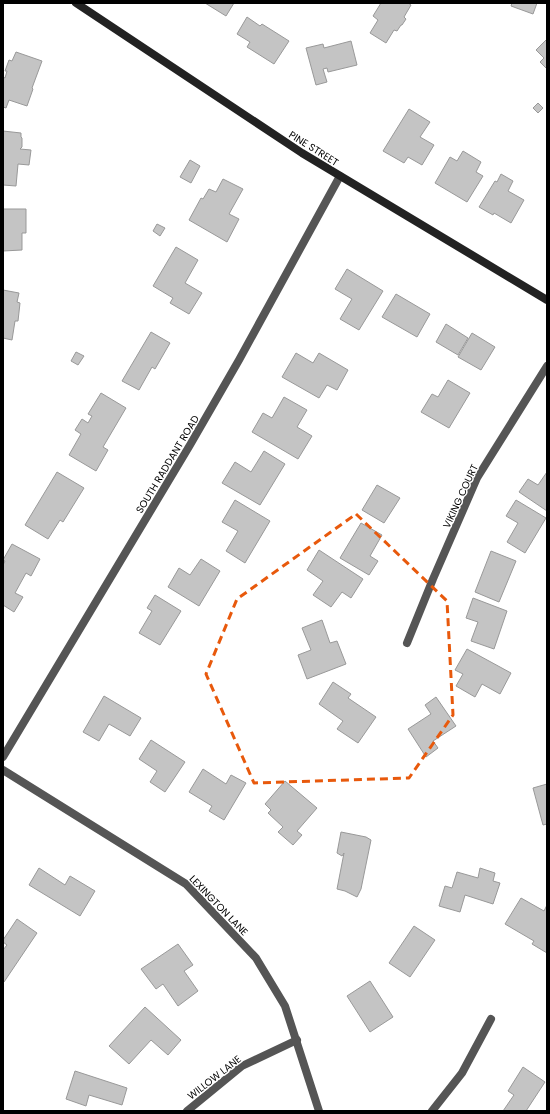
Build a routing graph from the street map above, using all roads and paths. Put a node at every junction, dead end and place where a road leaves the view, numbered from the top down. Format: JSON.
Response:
{"nodes":[{"id":1,"x":76,"y":3,"type":"edge"},
{"id":2,"x":340,"y":176,"type":"junction"},
{"id":3,"x":547,"y":300,"type":"edge"},
{"id":4,"x":547,"y":366,"type":"edge"},
{"id":5,"x":407,"y":643,"type":"dead end"},
{"id":6,"x":3,"y":757,"type":"edge"},
{"id":7,"x":3,"y":770,"type":"edge"},
{"id":8,"x":491,"y":1019,"type":"dead end"},
{"id":9,"x":297,"y":1040,"type":"junction"},
{"id":10,"x":187,"y":1111,"type":"edge"},
{"id":11,"x":319,"y":1111,"type":"edge"},
{"id":12,"x":432,"y":1111,"type":"edge"}],
"edges":[{"from":1,"to":2,"type":"street","name":"PINE STREET"},
{"from":2,"to":3,"type":"street","name":"PINE STREET"},
{"from":2,"to":6,"type":"street","name":"SOUTH RADDANT ROAD"},
{"from":4,"to":5,"type":"street","name":"VIKING COURT"},
{"from":7,"to":9,"type":"street","name":"LEXINGTON LANE"},
{"from":8,"to":12,"type":"street"},
{"from":9,"to":10,"type":"street","name":"WILLOW LANE"},
{"from":9,"to":11,"type":"street","name":"LEXINGTON LANE"}]}
